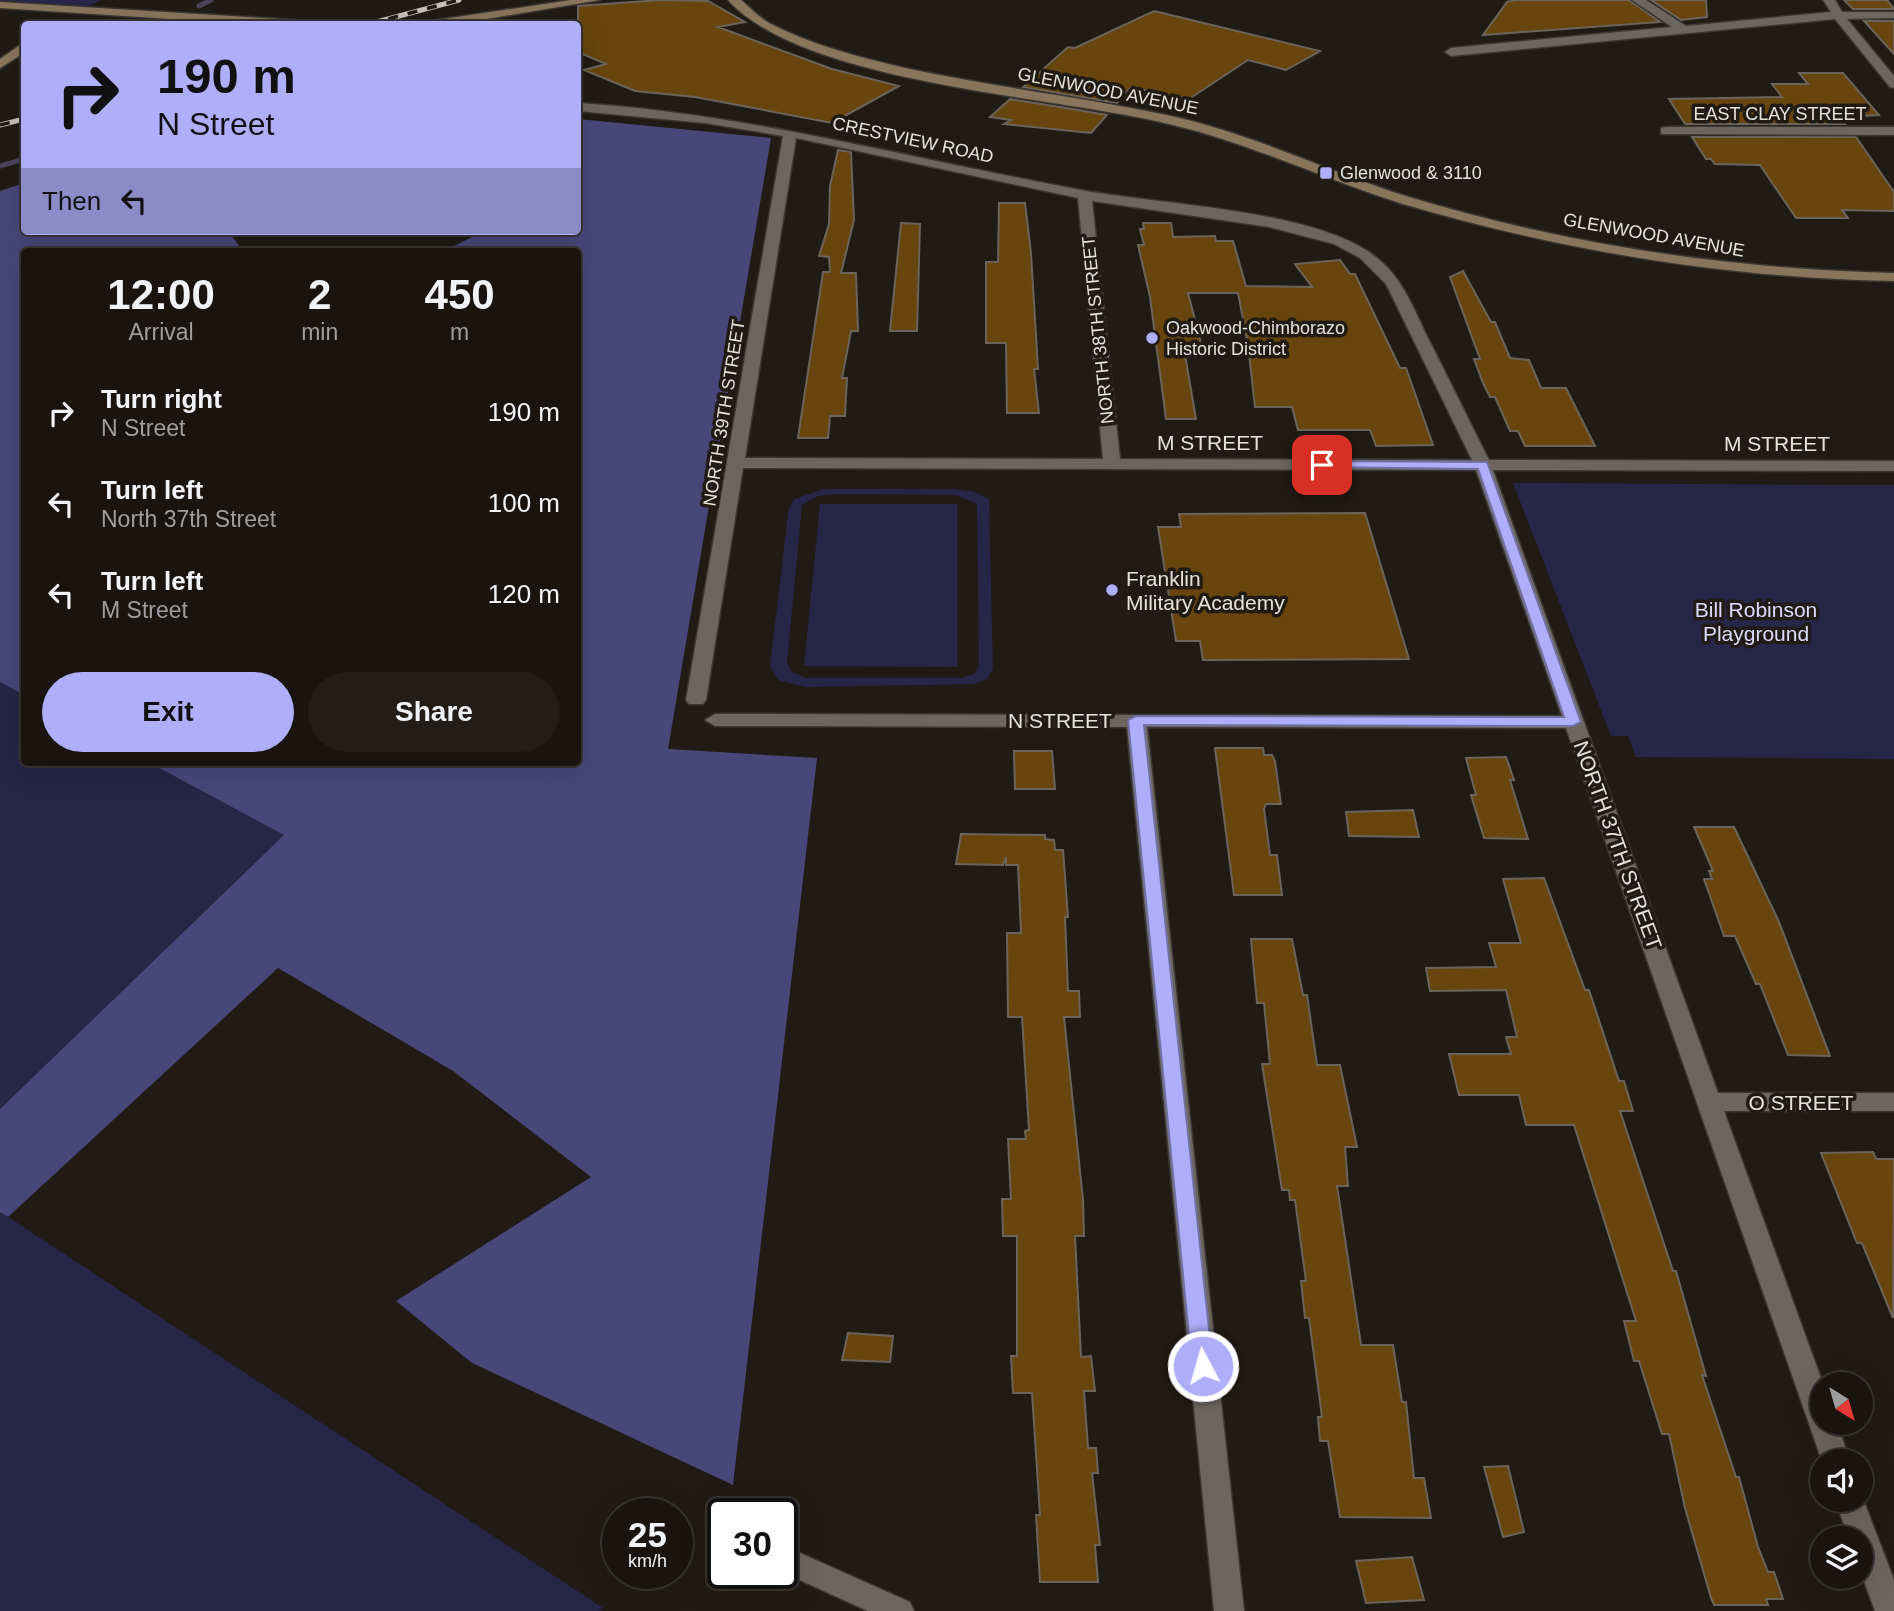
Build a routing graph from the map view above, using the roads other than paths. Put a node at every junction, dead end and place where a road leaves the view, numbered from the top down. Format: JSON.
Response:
{"nodes":[{"id":1,"x":102,"y":0,"type":"edge"},
{"id":2,"x":594,"y":0,"type":"edge"},
{"id":3,"x":734,"y":0,"type":"edge"},
{"id":4,"x":1638,"y":0,"type":"edge"},
{"id":5,"x":1829,"y":0,"type":"edge"},
{"id":6,"x":0,"y":5,"type":"edge"},
{"id":7,"x":82,"y":10,"type":"junction"},
{"id":8,"x":1840,"y":15,"type":"junction"},
{"id":9,"x":1894,"y":15,"type":"edge"},
{"id":10,"x":65,"y":21,"type":"edge"},
{"id":11,"x":249,"y":21,"type":"edge"},
{"id":12,"x":457,"y":21,"type":"edge"},
{"id":13,"x":1683,"y":29,"type":"junction"},
{"id":14,"x":21,"y":50,"type":"edge"},
{"id":15,"x":1451,"y":52,"type":"dead end"},
{"id":16,"x":0,"y":64,"type":"edge"},
{"id":17,"x":1894,"y":84,"type":"edge"},
{"id":18,"x":581,"y":107,"type":"edge"},
{"id":19,"x":1667,"y":131,"type":"dead end"},
{"id":20,"x":1894,"y":131,"type":"edge"},
{"id":21,"x":790,"y":133,"type":"junction"},
{"id":22,"x":1085,"y":196,"type":"junction"},
{"id":23,"x":1240,"y":220,"type":"joint"},
{"id":24,"x":1894,"y":277,"type":"edge"},
{"id":25,"x":736,"y":463,"type":"junction"},
{"id":26,"x":1112,"y":464,"type":"junction"},
{"id":27,"x":1483,"y":465,"type":"junction"},
{"id":28,"x":1894,"y":466,"type":"edge"},
{"id":29,"x":696,"y":700,"type":"dead end"},
{"id":30,"x":715,"y":720,"type":"dead end"},
{"id":31,"x":1136,"y":720,"type":"junction"},
{"id":32,"x":1573,"y":722,"type":"junction"},
{"id":33,"x":1709,"y":1101,"type":"junction"},
{"id":34,"x":1894,"y":1102,"type":"edge"},
{"id":35,"x":1810,"y":1387,"type":"edge"},
{"id":36,"x":1854,"y":1512,"type":"edge"},
{"id":37,"x":798,"y":1565,"type":"edge"},
{"id":38,"x":899,"y":1611,"type":"edge"},
{"id":39,"x":1228,"y":1611,"type":"edge"},
{"id":40,"x":1890,"y":1611,"type":"edge"}],
"edges":[{"from":1,"to":7,"type":"street"},
{"from":2,"to":12,"type":"street"},
{"from":3,"to":24,"type":"street","name":"GLENWOOD AVENUE"},
{"from":4,"to":13,"type":"street"},
{"from":5,"to":8,"type":"street"},
{"from":6,"to":7,"type":"street"},
{"from":7,"to":10,"type":"street"},
{"from":7,"to":11,"type":"street"},
{"from":8,"to":9,"type":"street"},
{"from":8,"to":13,"type":"street"},
{"from":8,"to":17,"type":"street"},
{"from":13,"to":15,"type":"street"},
{"from":14,"to":16,"type":"street"},
{"from":18,"to":21,"type":"street","name":"CRESTVIEW ROAD"},
{"from":19,"to":20,"type":"street","name":"EAST CLAY STREET"},
{"from":21,"to":22,"type":"street","name":"CRESTVIEW ROAD"},
{"from":21,"to":25,"type":"street","name":"NORTH 39TH STREET"},
{"from":22,"to":23,"type":"street","name":"CRESTVIEW ROAD"},
{"from":22,"to":26,"type":"street","name":"NORTH 38TH STREET"},
{"from":23,"to":27,"type":"street","name":"NORTH 37TH STREET"},
{"from":25,"to":26,"type":"street","name":"M STREET"},
{"from":25,"to":29,"type":"street","name":"NORTH 39TH STREET"},
{"from":26,"to":27,"type":"street","name":"M STREET"},
{"from":27,"to":28,"type":"street","name":"M STREET"},
{"from":27,"to":32,"type":"street","name":"NORTH 37TH STREET"},
{"from":30,"to":31,"type":"street","name":"N STREET"},
{"from":31,"to":32,"type":"street","name":"N STREET"},
{"from":31,"to":39,"type":"street"},
{"from":32,"to":33,"type":"street","name":"NORTH 37TH STREET"},
{"from":33,"to":34,"type":"street","name":"O STREET"},
{"from":33,"to":35,"type":"street","name":"NORTH 37TH STREET"},
{"from":36,"to":40,"type":"street"},
{"from":37,"to":38,"type":"street"}]}
